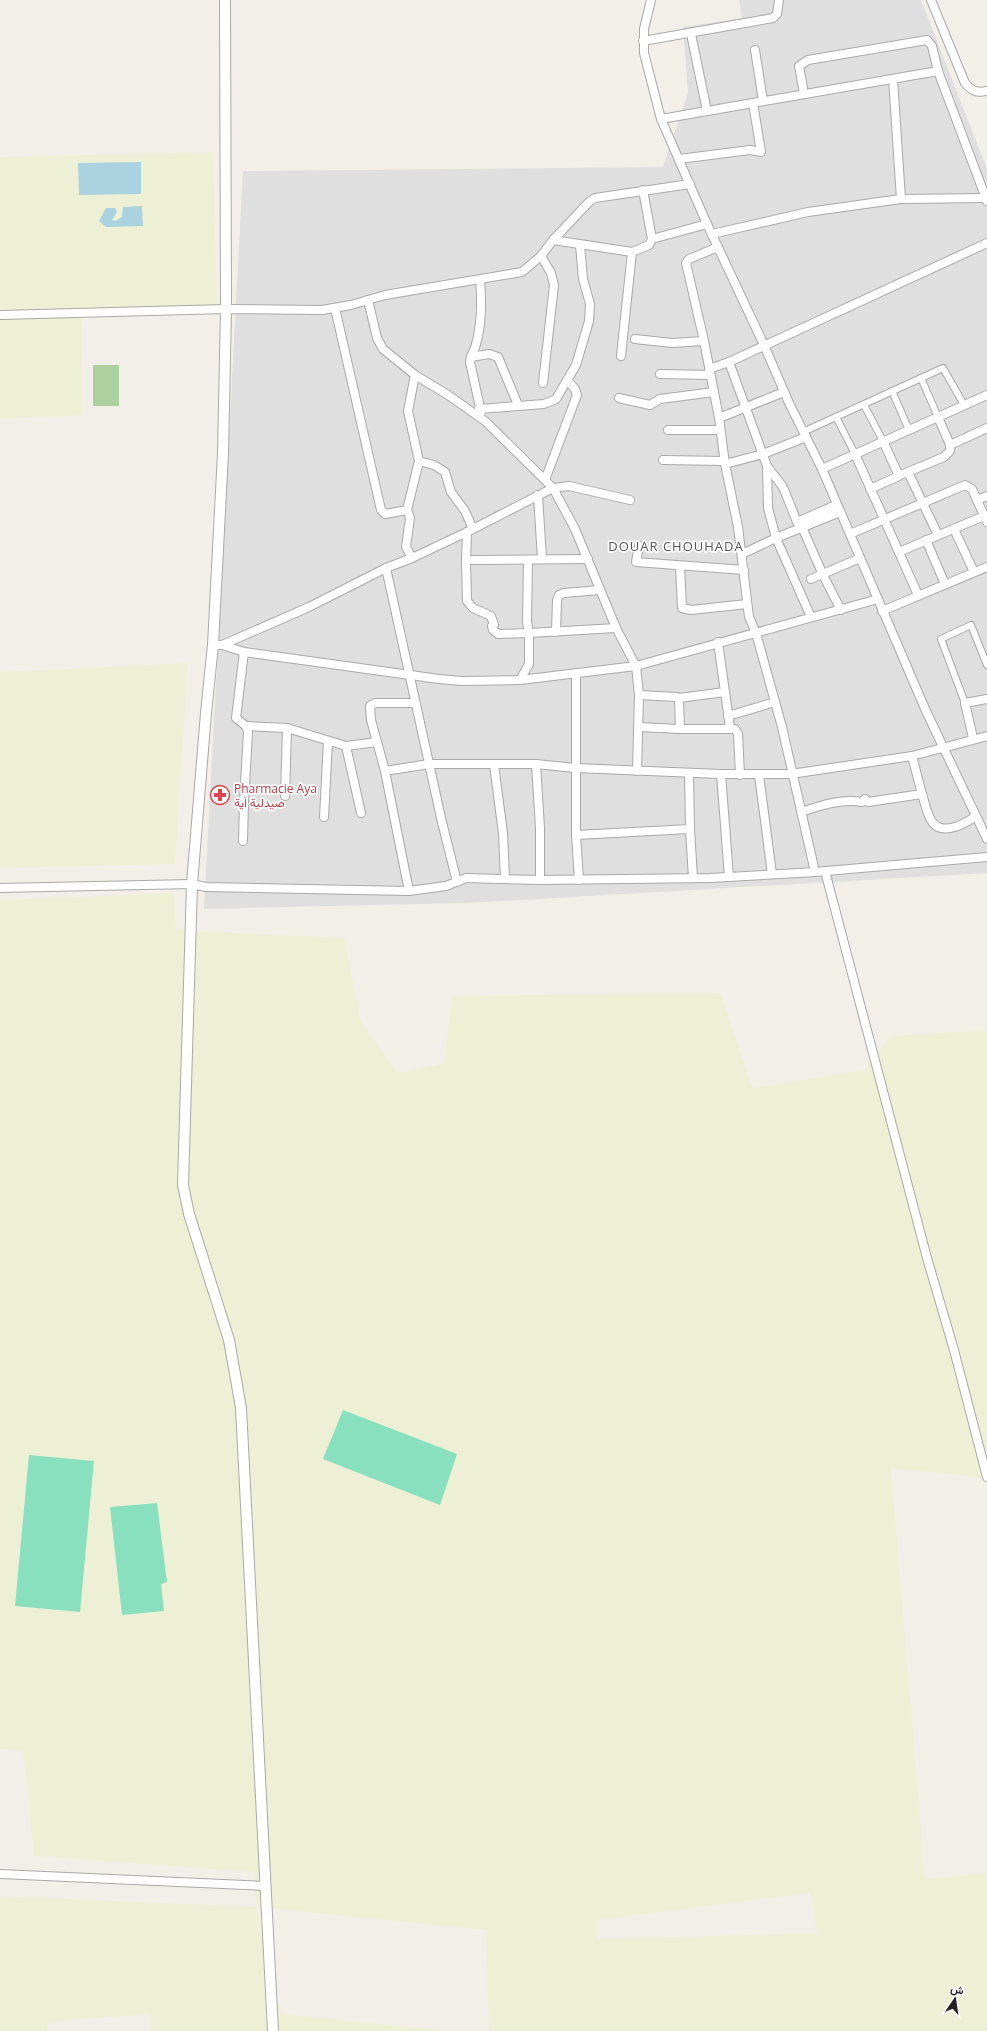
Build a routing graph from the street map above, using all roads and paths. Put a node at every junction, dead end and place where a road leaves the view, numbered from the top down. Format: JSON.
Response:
{"nodes":[{"id":1,"x":225,"y":0,"type":"edge"},
{"id":2,"x":651,"y":0,"type":"edge"},
{"id":3,"x":779,"y":0,"type":"edge"},
{"id":4,"x":931,"y":0,"type":"edge"},
{"id":5,"x":691,"y":34,"type":"junction"},
{"id":6,"x":643,"y":41,"type":"junction"},
{"id":7,"x":755,"y":50,"type":"dead end"},
{"id":8,"x":938,"y":71,"type":"junction"},
{"id":9,"x":893,"y":79,"type":"junction"},
{"id":10,"x":987,"y":91,"type":"edge"},
{"id":11,"x":804,"y":94,"type":"junction"},
{"id":12,"x":763,"y":101,"type":"junction"},
{"id":13,"x":753,"y":103,"type":"junction"},
{"id":14,"x":707,"y":111,"type":"junction"},
{"id":15,"x":661,"y":119,"type":"junction"},
{"id":16,"x":679,"y":159,"type":"junction"},
{"id":17,"x":690,"y":184,"type":"junction"},
{"id":18,"x":643,"y":190,"type":"junction"},
{"id":19,"x":901,"y":199,"type":"junction"},
{"id":20,"x":986,"y":200,"type":"edge"},
{"id":21,"x":707,"y":224,"type":"junction"},
{"id":22,"x":712,"y":234,"type":"junction"},
{"id":23,"x":652,"y":239,"type":"junction"},
{"id":24,"x":554,"y":240,"type":"junction"},
{"id":25,"x":987,"y":243,"type":"edge"},
{"id":26,"x":580,"y":245,"type":"junction"},
{"id":27,"x":718,"y":247,"type":"junction"},
{"id":28,"x":632,"y":252,"type":"junction"},
{"id":29,"x":541,"y":256,"type":"junction"},
{"id":30,"x":480,"y":280,"type":"junction"},
{"id":31,"x":368,"y":300,"type":"junction"},
{"id":32,"x":335,"y":308,"type":"junction"},
{"id":33,"x":226,"y":309,"type":"junction"},
{"id":34,"x":0,"y":315,"type":"edge"},
{"id":35,"x":635,"y":339,"type":"dead end"},
{"id":36,"x":704,"y":341,"type":"junction"},
{"id":37,"x":764,"y":345,"type":"junction"},
{"id":38,"x":621,"y":356,"type":"dead end"},
{"id":39,"x":470,"y":357,"type":"junction"},
{"id":40,"x":729,"y":362,"type":"junction"},
{"id":41,"x":709,"y":372,"type":"junction"},
{"id":42,"x":660,"y":374,"type":"dead end"},
{"id":43,"x":416,"y":375,"type":"junction"},
{"id":44,"x":921,"y":378,"type":"junction"},
{"id":45,"x":567,"y":380,"type":"junction"},
{"id":46,"x":542,"y":383,"type":"dead end"},
{"id":47,"x":892,"y":391,"type":"junction"},
{"id":48,"x":714,"y":392,"type":"junction"},
{"id":49,"x":784,"y":392,"type":"junction"},
{"id":50,"x":987,"y":395,"type":"edge"},
{"id":51,"x":619,"y":398,"type":"dead end"},
{"id":52,"x":864,"y":405,"type":"junction"},
{"id":53,"x":964,"y":405,"type":"junction"},
{"id":54,"x":518,"y":406,"type":"junction"},
{"id":55,"x":747,"y":408,"type":"junction"},
{"id":56,"x":479,"y":409,"type":"junction"},
{"id":57,"x":836,"y":417,"type":"junction"},
{"id":58,"x":938,"y":417,"type":"junction"},
{"id":59,"x":719,"y":418,"type":"junction"},
{"id":60,"x":485,"y":421,"type":"junction"},
{"id":61,"x":987,"y":428,"type":"edge"},
{"id":62,"x":668,"y":430,"type":"dead end"},
{"id":63,"x":720,"y":430,"type":"junction"},
{"id":64,"x":909,"y":430,"type":"junction"},
{"id":65,"x":804,"y":434,"type":"junction"},
{"id":66,"x":883,"y":441,"type":"junction"},
{"id":67,"x":950,"y":445,"type":"junction"},
{"id":68,"x":763,"y":454,"type":"junction"},
{"id":69,"x":855,"y":454,"type":"junction"},
{"id":70,"x":663,"y":460,"type":"dead end"},
{"id":71,"x":419,"y":461,"type":"junction"},
{"id":72,"x":725,"y":462,"type":"junction"},
{"id":73,"x":767,"y":466,"type":"junction"},
{"id":74,"x":822,"y":469,"type":"junction"},
{"id":75,"x":908,"y":472,"type":"junction"},
{"id":76,"x":899,"y":476,"type":"junction"},
{"id":77,"x":544,"y":480,"type":"junction"},
{"id":78,"x":553,"y":488,"type":"junction"},
{"id":79,"x":870,"y":489,"type":"junction"},
{"id":80,"x":538,"y":495,"type":"junction"},
{"id":81,"x":987,"y":496,"type":"edge"},
{"id":82,"x":630,"y":500,"type":"dead end"},
{"id":83,"x":977,"y":500,"type":"junction"},
{"id":84,"x":922,"y":503,"type":"junction"},
{"id":85,"x":838,"y":509,"type":"junction"},
{"id":86,"x":406,"y":510,"type":"junction"},
{"id":87,"x":884,"y":519,"type":"junction"},
{"id":88,"x":986,"y":519,"type":"edge"},
{"id":89,"x":800,"y":525,"type":"junction"},
{"id":90,"x":954,"y":529,"type":"junction"},
{"id":91,"x":470,"y":531,"type":"junction"},
{"id":92,"x":850,"y":534,"type":"junction"},
{"id":93,"x":938,"y":535,"type":"junction"},
{"id":94,"x":776,"y":538,"type":"junction"},
{"id":95,"x":926,"y":540,"type":"junction"},
{"id":96,"x":639,"y":546,"type":"dead end"},
{"id":97,"x":899,"y":552,"type":"junction"},
{"id":98,"x":742,"y":554,"type":"junction"},
{"id":99,"x":412,"y":558,"type":"junction"},
{"id":100,"x":860,"y":558,"type":"junction"},
{"id":101,"x":542,"y":559,"type":"junction"},
{"id":102,"x":588,"y":559,"type":"junction"},
{"id":103,"x":466,"y":560,"type":"junction"},
{"id":104,"x":528,"y":560,"type":"junction"},
{"id":105,"x":680,"y":566,"type":"junction"},
{"id":106,"x":987,"y":567,"type":"edge"},
{"id":107,"x":386,"y":568,"type":"junction"},
{"id":108,"x":744,"y":570,"type":"junction"},
{"id":109,"x":974,"y":572,"type":"junction"},
{"id":110,"x":823,"y":575,"type":"junction"},
{"id":111,"x":811,"y":579,"type":"dead end"},
{"id":112,"x":946,"y":584,"type":"junction"},
{"id":113,"x":600,"y":590,"type":"junction"},
{"id":114,"x":918,"y":595,"type":"junction"},
{"id":115,"x":878,"y":599,"type":"junction"},
{"id":116,"x":747,"y":604,"type":"junction"},
{"id":117,"x":841,"y":610,"type":"junction"},
{"id":118,"x":882,"y":611,"type":"junction"},
{"id":119,"x":811,"y":617,"type":"junction"},
{"id":120,"x":616,"y":628,"type":"junction"},
{"id":121,"x":556,"y":632,"type":"junction"},
{"id":122,"x":529,"y":633,"type":"junction"},
{"id":123,"x":756,"y":633,"type":"junction"},
{"id":124,"x":718,"y":642,"type":"junction"},
{"id":125,"x":218,"y":645,"type":"junction"},
{"id":126,"x":244,"y":652,"type":"junction"},
{"id":127,"x":987,"y":665,"type":"edge"},
{"id":128,"x":636,"y":666,"type":"junction"},
{"id":129,"x":576,"y":673,"type":"junction"},
{"id":130,"x":409,"y":675,"type":"junction"},
{"id":131,"x":520,"y":680,"type":"junction"},
{"id":132,"x":725,"y":692,"type":"junction"},
{"id":133,"x":639,"y":695,"type":"junction"},
{"id":134,"x":679,"y":698,"type":"junction"},
{"id":135,"x":987,"y":699,"type":"edge"},
{"id":136,"x":775,"y":702,"type":"junction"},
{"id":137,"x":415,"y":703,"type":"junction"},
{"id":138,"x":965,"y":703,"type":"junction"},
{"id":139,"x":728,"y":716,"type":"junction"},
{"id":140,"x":246,"y":726,"type":"junction"},
{"id":141,"x":638,"y":727,"type":"junction"},
{"id":142,"x":287,"y":728,"type":"junction"},
{"id":143,"x":730,"y":728,"type":"junction"},
{"id":144,"x":680,"y":729,"type":"junction"},
{"id":145,"x":987,"y":736,"type":"edge"},
{"id":146,"x":973,"y":738,"type":"junction"},
{"id":147,"x":328,"y":740,"type":"junction"},
{"id":148,"x":377,"y":742,"type":"junction"},
{"id":149,"x":346,"y":746,"type":"junction"},
{"id":150,"x":944,"y":749,"type":"junction"},
{"id":151,"x":912,"y":756,"type":"junction"},
{"id":152,"x":429,"y":764,"type":"junction"},
{"id":153,"x":536,"y":764,"type":"junction"},
{"id":154,"x":494,"y":765,"type":"junction"},
{"id":155,"x":575,"y":768,"type":"junction"},
{"id":156,"x":385,"y":771,"type":"junction"},
{"id":157,"x":637,"y":771,"type":"junction"},
{"id":158,"x":689,"y":773,"type":"junction"},
{"id":159,"x":721,"y":774,"type":"junction"},
{"id":160,"x":791,"y":774,"type":"junction"},
{"id":161,"x":740,"y":775,"type":"junction"},
{"id":162,"x":759,"y":775,"type":"junction"},
{"id":163,"x":922,"y":794,"type":"junction"},
{"id":164,"x":285,"y":796,"type":"dead end"},
{"id":165,"x":801,"y":812,"type":"junction"},
{"id":166,"x":361,"y":813,"type":"dead end"},
{"id":167,"x":976,"y":816,"type":"junction"},
{"id":168,"x":324,"y":817,"type":"dead end"},
{"id":169,"x":690,"y":829,"type":"junction"},
{"id":170,"x":576,"y":835,"type":"junction"},
{"id":171,"x":987,"y":839,"type":"edge"},
{"id":172,"x":243,"y":841,"type":"dead end"},
{"id":173,"x":987,"y":857,"type":"edge"},
{"id":174,"x":825,"y":871,"type":"junction"},
{"id":175,"x":815,"y":872,"type":"junction"},
{"id":176,"x":772,"y":874,"type":"junction"},
{"id":177,"x":729,"y":877,"type":"junction"},
{"id":178,"x":693,"y":878,"type":"junction"},
{"id":179,"x":506,"y":879,"type":"junction"},
{"id":180,"x":540,"y":880,"type":"junction"},
{"id":181,"x":579,"y":880,"type":"junction"},
{"id":182,"x":457,"y":882,"type":"junction"},
{"id":183,"x":192,"y":884,"type":"junction"},
{"id":184,"x":0,"y":888,"type":"edge"},
{"id":185,"x":409,"y":891,"type":"junction"},
{"id":186,"x":987,"y":1477,"type":"edge"},
{"id":187,"x":0,"y":1874,"type":"edge"},
{"id":188,"x":265,"y":1889,"type":"junction"},
{"id":189,"x":273,"y":2031,"type":"edge"}],
"edges":[{"from":1,"to":33,"type":"street"},
{"from":2,"to":6,"type":"street"},
{"from":3,"to":5,"type":"street"},
{"from":4,"to":10,"type":"street"},
{"from":5,"to":6,"type":"street"},
{"from":5,"to":14,"type":"street"},
{"from":6,"to":15,"type":"street"},
{"from":7,"to":12,"type":"street"},
{"from":8,"to":9,"type":"street"},
{"from":8,"to":11,"type":"street"},
{"from":8,"to":20,"type":"street"},
{"from":9,"to":11,"type":"street"},
{"from":9,"to":19,"type":"street"},
{"from":11,"to":12,"type":"street"},
{"from":12,"to":13,"type":"street"},
{"from":13,"to":14,"type":"street"},
{"from":13,"to":16,"type":"street"},
{"from":14,"to":15,"type":"street"},
{"from":15,"to":16,"type":"street"},
{"from":16,"to":17,"type":"street"},
{"from":17,"to":18,"type":"street"},
{"from":17,"to":21,"type":"street"},
{"from":18,"to":23,"type":"street"},
{"from":18,"to":24,"type":"street"},
{"from":19,"to":20,"type":"street"},
{"from":19,"to":22,"type":"street"},
{"from":21,"to":22,"type":"street"},
{"from":21,"to":23,"type":"street"},
{"from":22,"to":27,"type":"street"},
{"from":23,"to":28,"type":"street"},
{"from":24,"to":26,"type":"street"},
{"from":24,"to":29,"type":"street"},
{"from":25,"to":37,"type":"street"},
{"from":26,"to":28,"type":"street"},
{"from":26,"to":45,"type":"street"},
{"from":27,"to":36,"type":"street"},
{"from":27,"to":37,"type":"street"},
{"from":28,"to":38,"type":"street"},
{"from":29,"to":30,"type":"street"},
{"from":29,"to":46,"type":"street"},
{"from":30,"to":31,"type":"street"},
{"from":30,"to":39,"type":"street"},
{"from":31,"to":32,"type":"street"},
{"from":31,"to":43,"type":"street"},
{"from":32,"to":33,"type":"street"},
{"from":32,"to":86,"type":"street"},
{"from":33,"to":34,"type":"street"},
{"from":33,"to":125,"type":"street"},
{"from":35,"to":36,"type":"street"},
{"from":36,"to":41,"type":"street"},
{"from":37,"to":40,"type":"street"},
{"from":37,"to":49,"type":"street"},
{"from":39,"to":54,"type":"street"},
{"from":39,"to":56,"type":"street"},
{"from":40,"to":41,"type":"street"},
{"from":40,"to":55,"type":"street"},
{"from":41,"to":42,"type":"street"},
{"from":41,"to":48,"type":"street"},
{"from":43,"to":60,"type":"street"},
{"from":43,"to":71,"type":"street"},
{"from":44,"to":47,"type":"street"},
{"from":44,"to":53,"type":"street"},
{"from":44,"to":58,"type":"street"},
{"from":45,"to":54,"type":"street"},
{"from":45,"to":77,"type":"street"},
{"from":47,"to":52,"type":"street"},
{"from":47,"to":64,"type":"street"},
{"from":48,"to":51,"type":"street"},
{"from":48,"to":59,"type":"street"},
{"from":49,"to":55,"type":"street"},
{"from":49,"to":65,"type":"street"},
{"from":50,"to":53,"type":"street"},
{"from":52,"to":57,"type":"street"},
{"from":52,"to":66,"type":"street"},
{"from":53,"to":58,"type":"street"},
{"from":54,"to":56,"type":"street"},
{"from":55,"to":59,"type":"street"},
{"from":55,"to":68,"type":"street"},
{"from":56,"to":60,"type":"street"},
{"from":57,"to":65,"type":"street"},
{"from":57,"to":69,"type":"street"},
{"from":58,"to":64,"type":"street"},
{"from":58,"to":67,"type":"street"},
{"from":59,"to":63,"type":"street"},
{"from":60,"to":77,"type":"street"},
{"from":61,"to":67,"type":"street"},
{"from":62,"to":63,"type":"street"},
{"from":63,"to":72,"type":"street"},
{"from":64,"to":66,"type":"street"},
{"from":65,"to":68,"type":"street"},
{"from":65,"to":74,"type":"street"},
{"from":66,"to":69,"type":"street"},
{"from":66,"to":76,"type":"street"},
{"from":67,"to":75,"type":"street"},
{"from":68,"to":72,"type":"street"},
{"from":68,"to":73,"type":"street"},
{"from":69,"to":74,"type":"street"},
{"from":69,"to":79,"type":"street"},
{"from":70,"to":72,"type":"street"},
{"from":71,"to":86,"type":"street"},
{"from":71,"to":91,"type":"street"},
{"from":72,"to":98,"type":"street"},
{"from":73,"to":89,"type":"street"},
{"from":73,"to":94,"type":"street"},
{"from":74,"to":85,"type":"street"},
{"from":75,"to":76,"type":"street"},
{"from":75,"to":84,"type":"street"},
{"from":76,"to":79,"type":"street"},
{"from":77,"to":78,"type":"street"},
{"from":78,"to":80,"type":"street"},
{"from":78,"to":82,"type":"street"},
{"from":78,"to":102,"type":"street"},
{"from":79,"to":87,"type":"street"},
{"from":80,"to":91,"type":"street"},
{"from":80,"to":101,"type":"street"},
{"from":81,"to":83,"type":"street"},
{"from":83,"to":84,"type":"street"},
{"from":83,"to":88,"type":"street"},
{"from":84,"to":87,"type":"street"},
{"from":84,"to":93,"type":"street"},
{"from":85,"to":89,"type":"street"},
{"from":85,"to":92,"type":"street"},
{"from":86,"to":99,"type":"street"},
{"from":87,"to":92,"type":"street"},
{"from":87,"to":97,"type":"street"},
{"from":88,"to":90,"type":"street"},
{"from":89,"to":94,"type":"street"},
{"from":89,"to":110,"type":"street"},
{"from":90,"to":93,"type":"street"},
{"from":90,"to":109,"type":"street"},
{"from":91,"to":99,"type":"street"},
{"from":91,"to":103,"type":"street"},
{"from":92,"to":100,"type":"street"},
{"from":93,"to":95,"type":"street"},
{"from":94,"to":98,"type":"street"},
{"from":94,"to":119,"type":"street"},
{"from":95,"to":97,"type":"street"},
{"from":95,"to":112,"type":"street"},
{"from":96,"to":105,"type":"street"},
{"from":97,"to":114,"type":"street"},
{"from":98,"to":108,"type":"street"},
{"from":99,"to":107,"type":"street"},
{"from":100,"to":110,"type":"street"},
{"from":100,"to":115,"type":"street"},
{"from":101,"to":102,"type":"street"},
{"from":101,"to":104,"type":"street"},
{"from":102,"to":113,"type":"street"},
{"from":103,"to":104,"type":"street"},
{"from":103,"to":122,"type":"street"},
{"from":104,"to":122,"type":"street"},
{"from":105,"to":108,"type":"street"},
{"from":105,"to":116,"type":"street"},
{"from":106,"to":109,"type":"street"},
{"from":107,"to":125,"type":"street"},
{"from":107,"to":130,"type":"street"},
{"from":108,"to":116,"type":"street"},
{"from":109,"to":112,"type":"street"},
{"from":110,"to":111,"type":"street"},
{"from":110,"to":117,"type":"street"},
{"from":112,"to":114,"type":"street"},
{"from":113,"to":120,"type":"street"},
{"from":113,"to":121,"type":"street"},
{"from":114,"to":118,"type":"street"},
{"from":115,"to":117,"type":"street"},
{"from":115,"to":118,"type":"street"},
{"from":116,"to":123,"type":"street"},
{"from":117,"to":119,"type":"street"},
{"from":118,"to":150,"type":"street"},
{"from":119,"to":123,"type":"street"},
{"from":120,"to":121,"type":"street"},
{"from":120,"to":128,"type":"street"},
{"from":121,"to":122,"type":"street"},
{"from":122,"to":131,"type":"street"},
{"from":123,"to":124,"type":"street"},
{"from":123,"to":136,"type":"street"},
{"from":124,"to":128,"type":"street"},
{"from":124,"to":132,"type":"street"},
{"from":125,"to":126,"type":"street"},
{"from":125,"to":183,"type":"street"},
{"from":126,"to":130,"type":"street"},
{"from":126,"to":140,"type":"street"},
{"from":127,"to":138,"type":"street"},
{"from":128,"to":129,"type":"street"},
{"from":128,"to":133,"type":"street"},
{"from":129,"to":131,"type":"street"},
{"from":129,"to":155,"type":"street"},
{"from":130,"to":131,"type":"street"},
{"from":130,"to":137,"type":"street"},
{"from":132,"to":134,"type":"street"},
{"from":132,"to":139,"type":"street"},
{"from":133,"to":134,"type":"street"},
{"from":133,"to":141,"type":"street"},
{"from":134,"to":144,"type":"street"},
{"from":135,"to":138,"type":"street"},
{"from":136,"to":139,"type":"street"},
{"from":136,"to":160,"type":"street"},
{"from":137,"to":148,"type":"street"},
{"from":137,"to":152,"type":"street"},
{"from":138,"to":146,"type":"street"},
{"from":139,"to":143,"type":"street"},
{"from":140,"to":142,"type":"street"},
{"from":140,"to":172,"type":"street"},
{"from":141,"to":144,"type":"street"},
{"from":141,"to":157,"type":"street"},
{"from":142,"to":147,"type":"street"},
{"from":142,"to":164,"type":"street"},
{"from":143,"to":144,"type":"street"},
{"from":143,"to":161,"type":"street"},
{"from":145,"to":146,"type":"street"},
{"from":146,"to":150,"type":"street"},
{"from":147,"to":149,"type":"street"},
{"from":147,"to":168,"type":"street"},
{"from":148,"to":149,"type":"street"},
{"from":148,"to":156,"type":"street"},
{"from":149,"to":166,"type":"street"},
{"from":150,"to":151,"type":"street"},
{"from":150,"to":167,"type":"street"},
{"from":151,"to":160,"type":"street"},
{"from":151,"to":163,"type":"street"},
{"from":152,"to":154,"type":"street"},
{"from":152,"to":156,"type":"street"},
{"from":152,"to":182,"type":"street"},
{"from":153,"to":154,"type":"street"},
{"from":153,"to":155,"type":"street"},
{"from":153,"to":180,"type":"street"},
{"from":154,"to":179,"type":"street"},
{"from":155,"to":157,"type":"street"},
{"from":155,"to":170,"type":"street"},
{"from":156,"to":185,"type":"street"},
{"from":157,"to":158,"type":"street"},
{"from":158,"to":159,"type":"street"},
{"from":158,"to":169,"type":"street"},
{"from":159,"to":161,"type":"street"},
{"from":159,"to":177,"type":"street"},
{"from":160,"to":162,"type":"street"},
{"from":160,"to":165,"type":"street"},
{"from":161,"to":162,"type":"street"},
{"from":162,"to":176,"type":"street"},
{"from":163,"to":165,"type":"street"},
{"from":163,"to":167,"type":"street"},
{"from":165,"to":175,"type":"street"},
{"from":167,"to":171,"type":"street"},
{"from":169,"to":170,"type":"street"},
{"from":169,"to":178,"type":"street"},
{"from":170,"to":181,"type":"street"},
{"from":173,"to":174,"type":"street"},
{"from":174,"to":175,"type":"street"},
{"from":174,"to":186,"type":"street"},
{"from":175,"to":176,"type":"street"},
{"from":176,"to":177,"type":"street"},
{"from":177,"to":178,"type":"street"},
{"from":178,"to":181,"type":"street"},
{"from":179,"to":180,"type":"street"},
{"from":179,"to":182,"type":"street"},
{"from":180,"to":181,"type":"street"},
{"from":182,"to":185,"type":"street"},
{"from":183,"to":184,"type":"street"},
{"from":183,"to":185,"type":"street"},
{"from":183,"to":188,"type":"street"},
{"from":187,"to":188,"type":"street"},
{"from":188,"to":189,"type":"street"}]}
